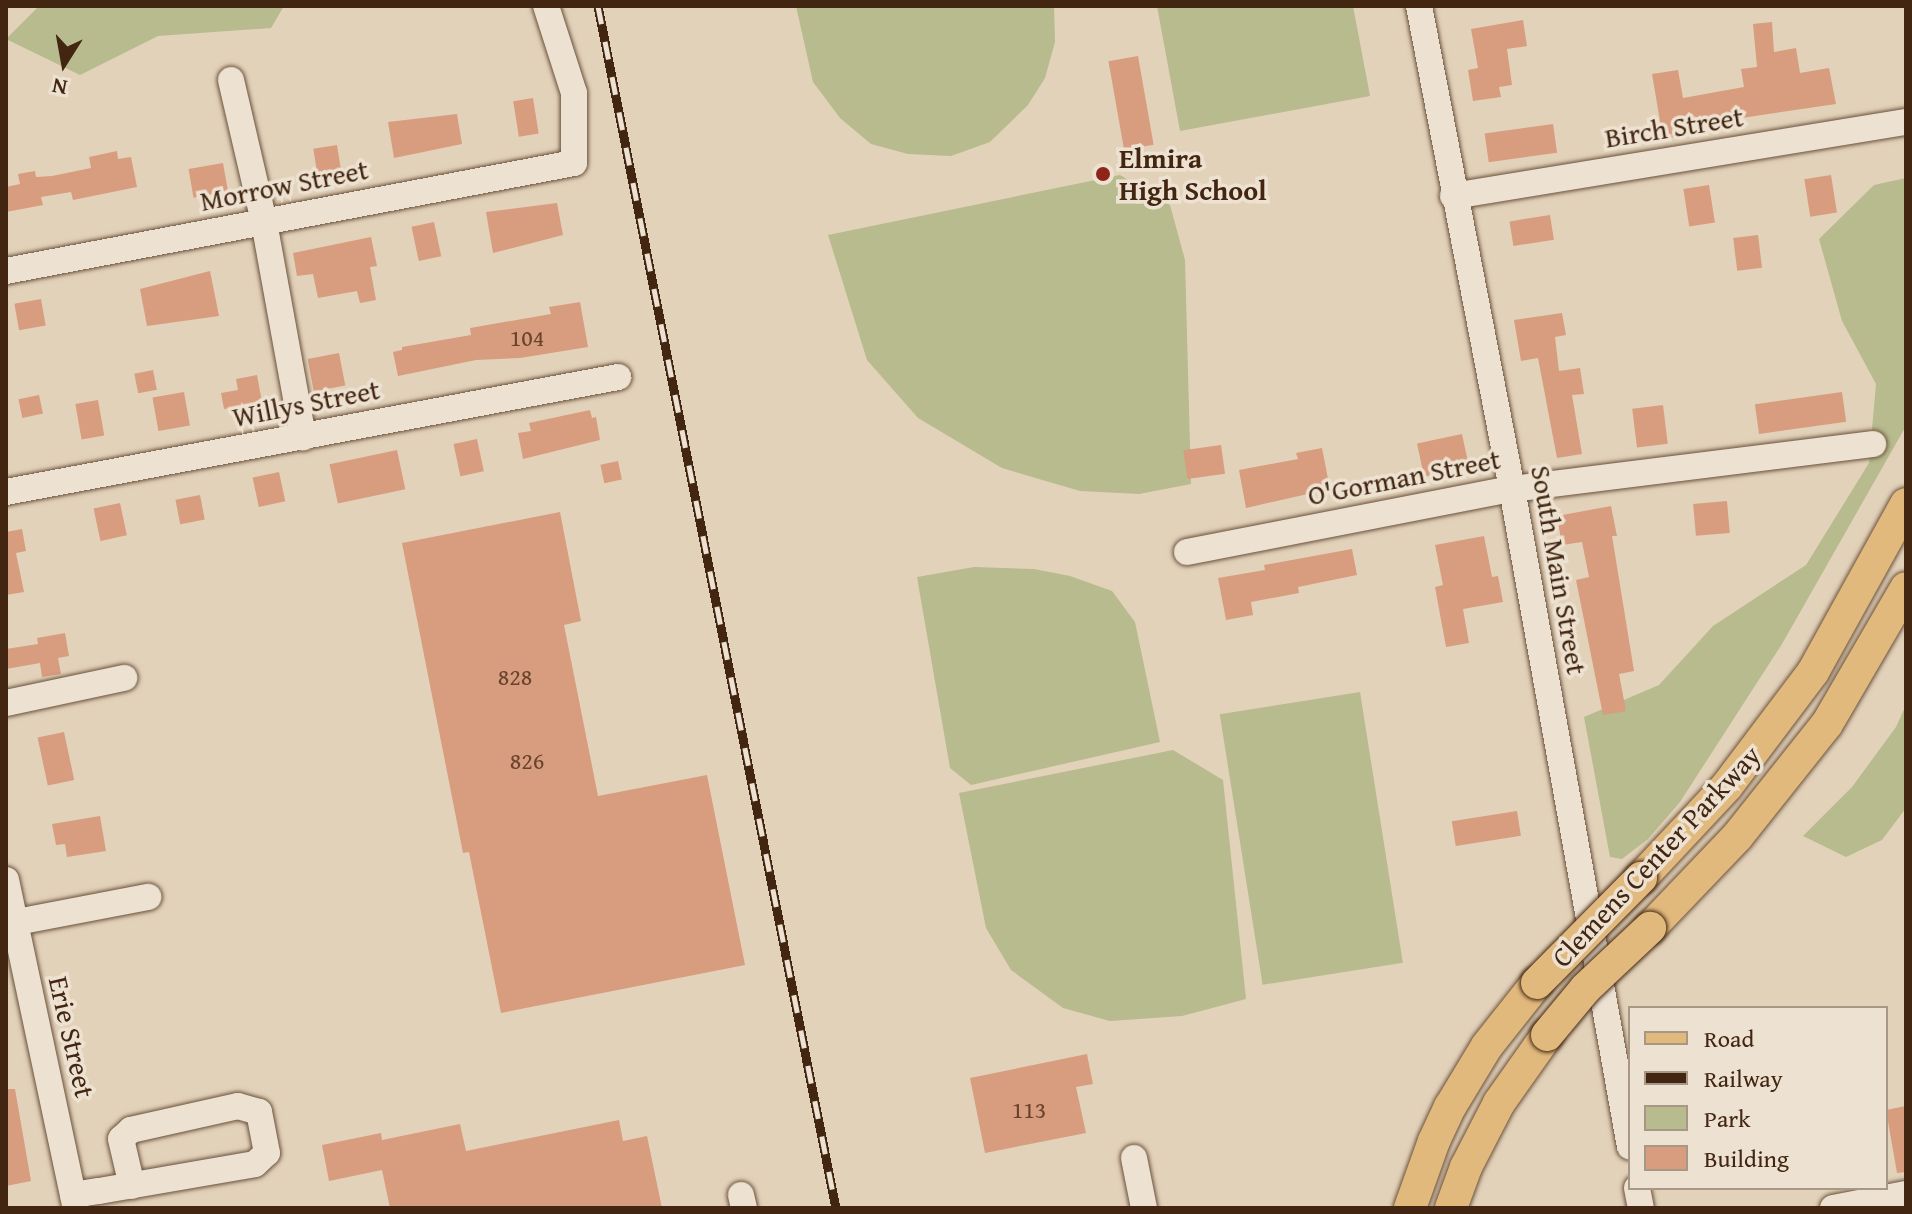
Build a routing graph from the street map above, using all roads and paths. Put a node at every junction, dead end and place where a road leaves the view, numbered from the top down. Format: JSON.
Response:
{"nodes":[{"id":1,"x":546,"y":6,"type":"edge"},
{"id":2,"x":1419,"y":6,"type":"edge"},
{"id":3,"x":231,"y":80,"type":"dead end"},
{"id":4,"x":1906,"y":122,"type":"edge"},
{"id":5,"x":1453,"y":196,"type":"junction"},
{"id":6,"x":264,"y":222,"type":"junction"},
{"id":7,"x":6,"y":271,"type":"edge"},
{"id":8,"x":618,"y":377,"type":"dead end"},
{"id":9,"x":303,"y":437,"type":"junction"},
{"id":10,"x":1873,"y":444,"type":"dead end"},
{"id":11,"x":1512,"y":489,"type":"junction"},
{"id":12,"x":6,"y":492,"type":"edge"},
{"id":13,"x":1906,"y":504,"type":"edge"},
{"id":14,"x":1187,"y":552,"type":"dead end"},
{"id":15,"x":1906,"y":588,"type":"edge"},
{"id":16,"x":124,"y":678,"type":"dead end"},
{"id":17,"x":6,"y":703,"type":"edge"},
{"id":18,"x":6,"y":880,"type":"edge"},
{"id":19,"x":148,"y":897,"type":"dead end"},
{"id":20,"x":10,"y":923,"type":"edge"},
{"id":21,"x":1628,"y":1136,"type":"edge"},
{"id":22,"x":1134,"y":1158,"type":"dead end"},
{"id":23,"x":132,"y":1186,"type":"junction"},
{"id":24,"x":1906,"y":1194,"type":"edge"},
{"id":25,"x":74,"y":1202,"type":"edge"},
{"id":26,"x":1144,"y":1208,"type":"edge"},
{"id":27,"x":1410,"y":1208,"type":"edge"},
{"id":28,"x":1451,"y":1208,"type":"edge"},
{"id":29,"x":1833,"y":1208,"type":"edge"}],
"edges":[{"from":1,"to":6,"type":"street","name":"Morrow Street"},
{"from":2,"to":5,"type":"street","name":"South Main Street"},
{"from":3,"to":6,"type":"street"},
{"from":4,"to":5,"type":"street","name":"Birch Street"},
{"from":5,"to":11,"type":"street","name":"South Main Street"},
{"from":6,"to":7,"type":"street","name":"Morrow Street"},
{"from":6,"to":9,"type":"street"},
{"from":8,"to":9,"type":"street","name":"Willys Street"},
{"from":9,"to":12,"type":"street","name":"Willys Street"},
{"from":10,"to":11,"type":"street","name":"O'Gorman Street"},
{"from":11,"to":14,"type":"street","name":"O'Gorman Street"},
{"from":11,"to":21,"type":"street","name":"South Main Street"},
{"from":13,"to":27,"type":"main road","name":"Clemens Center Parkway","bridge":true},
{"from":15,"to":28,"type":"main road","name":"Clemens Center Parkway","bridge":true},
{"from":16,"to":17,"type":"street"},
{"from":18,"to":20,"type":"street","name":"Erie Street"},
{"from":19,"to":20,"type":"street"},
{"from":20,"to":25,"type":"street","name":"Erie Street"},
{"from":22,"to":26,"type":"street"},
{"from":23,"to":23,"type":"street"},
{"from":23,"to":25,"type":"street"},
{"from":24,"to":29,"type":"street"}]}
